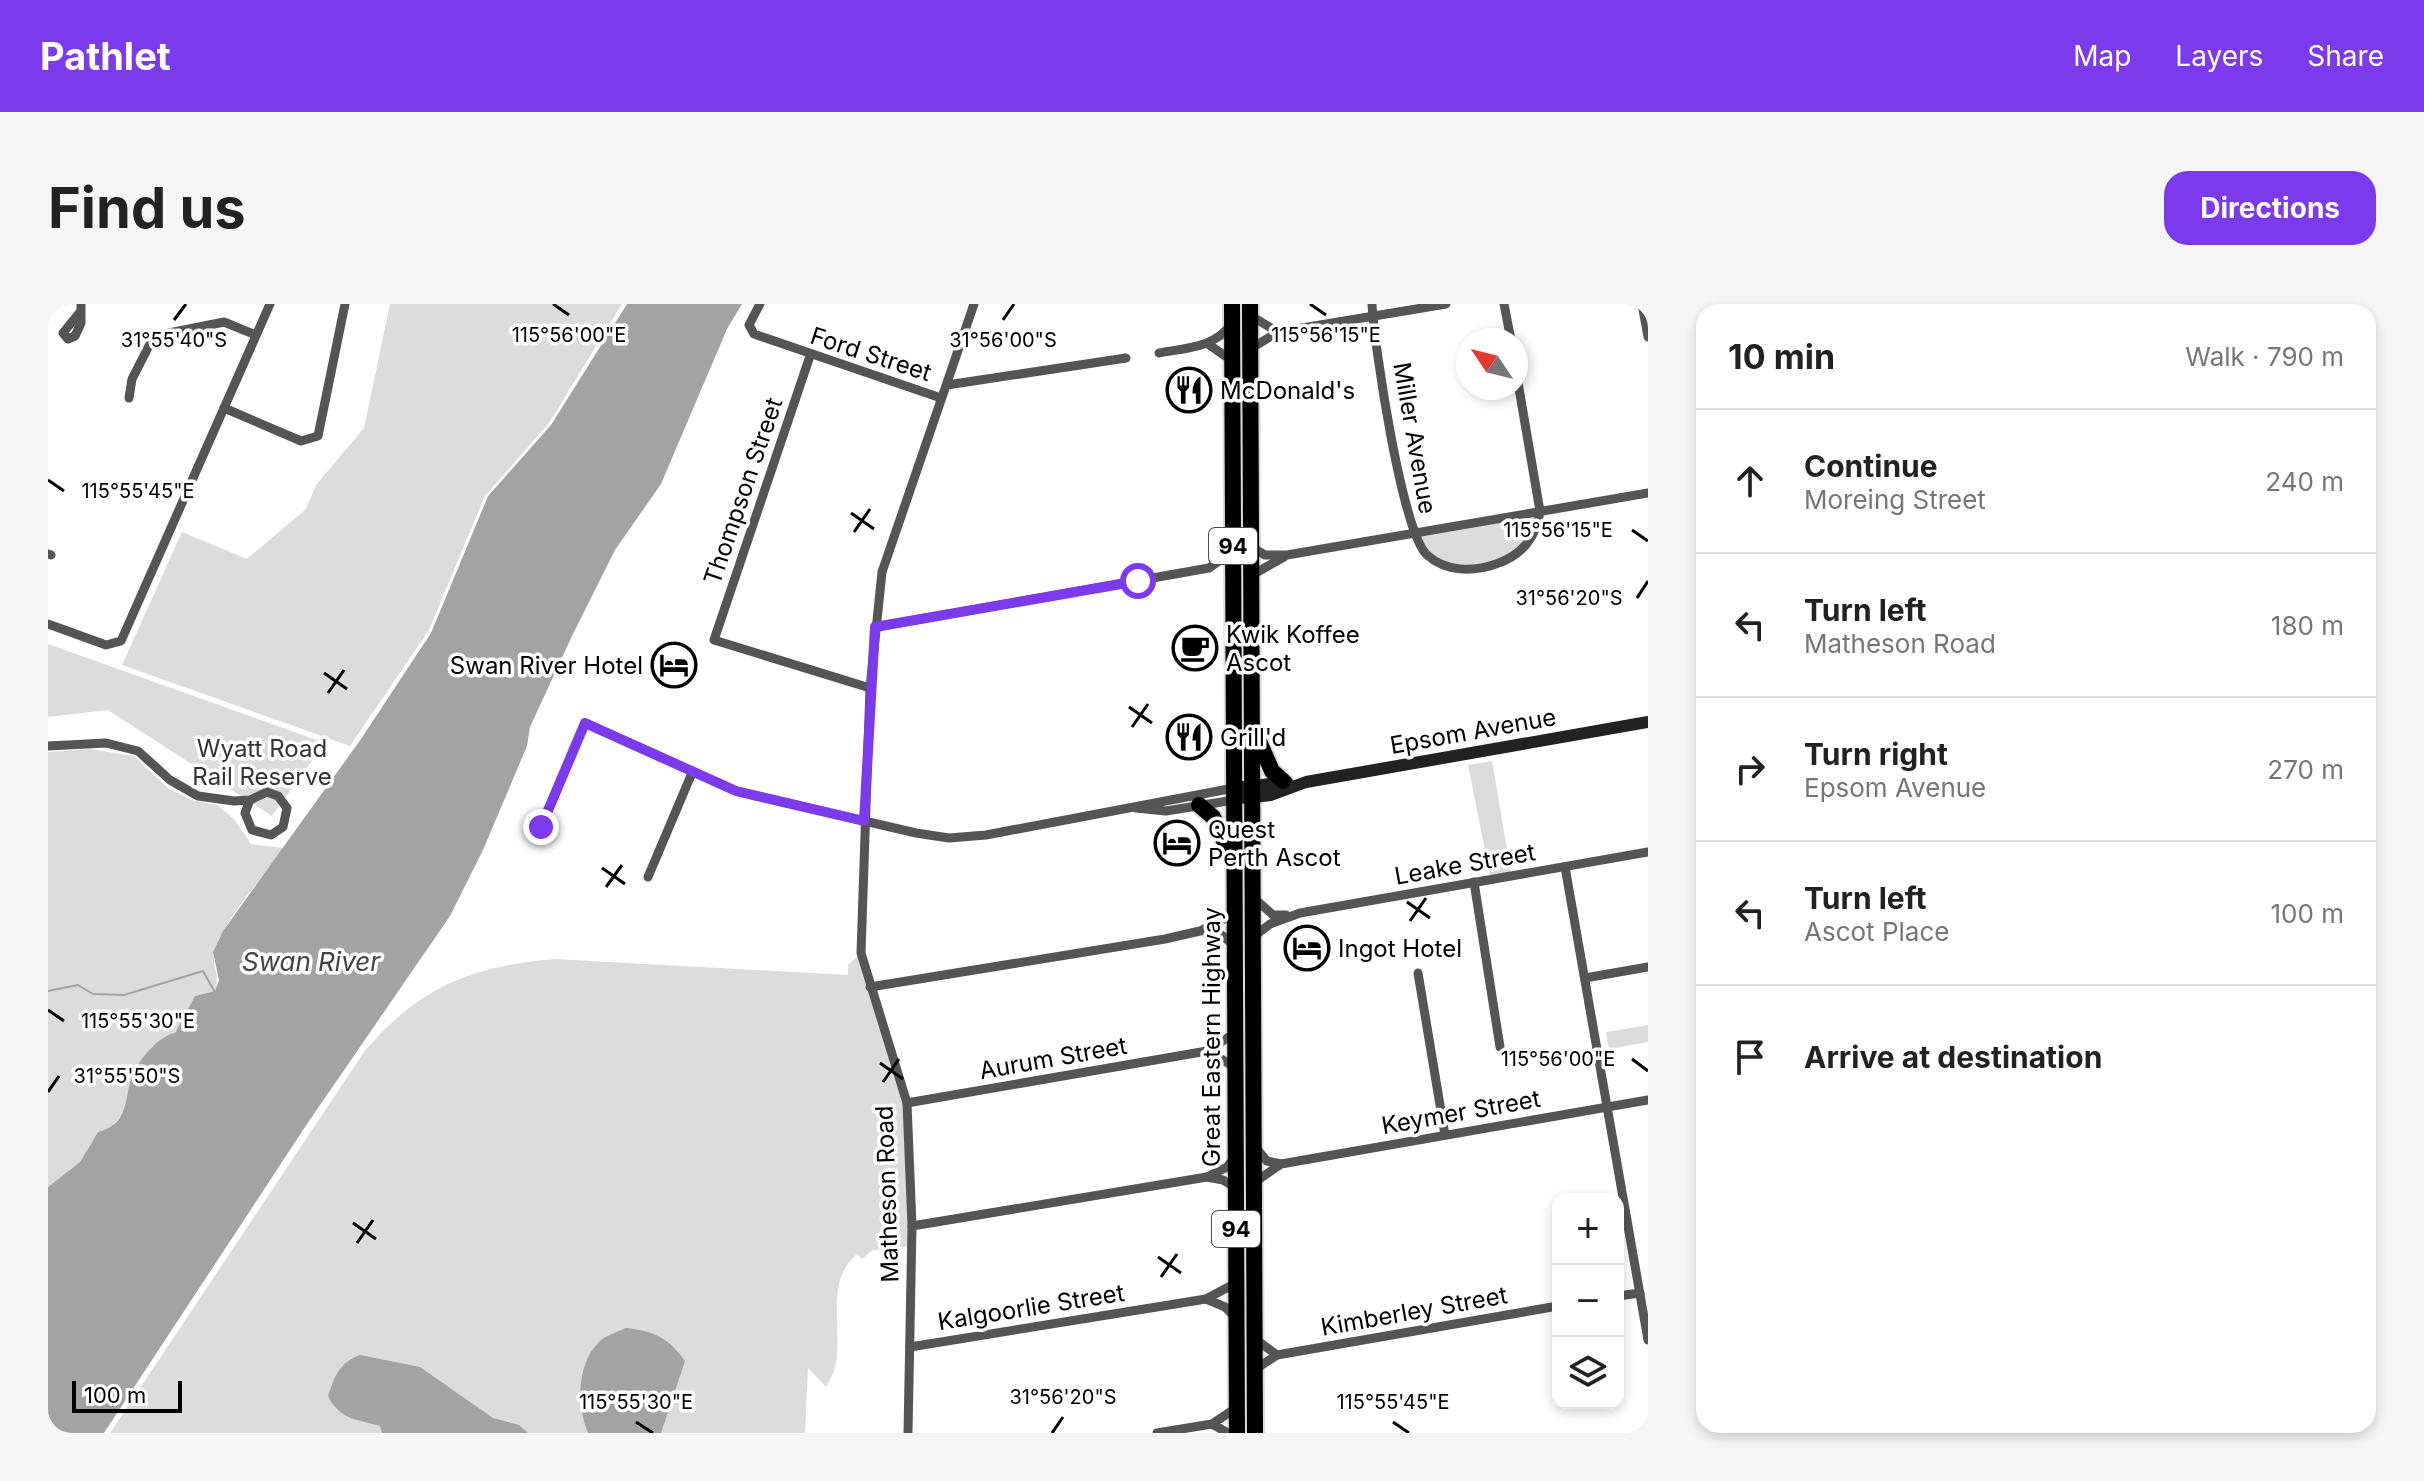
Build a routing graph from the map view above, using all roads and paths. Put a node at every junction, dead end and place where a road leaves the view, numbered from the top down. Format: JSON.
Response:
{"nodes":[{"id":1,"x":270,"y":304,"type":"edge"},
{"id":2,"x":345,"y":304,"type":"edge"},
{"id":3,"x":760,"y":304,"type":"edge"},
{"id":4,"x":974,"y":304,"type":"edge"},
{"id":5,"x":1232,"y":304,"type":"edge"},
{"id":6,"x":1372,"y":304,"type":"edge"},
{"id":7,"x":1446,"y":304,"type":"edge"},
{"id":8,"x":1504,"y":304,"type":"edge"},
{"id":9,"x":1642,"y":304,"type":"edge"},
{"id":10,"x":1251,"y":310,"type":"edge"},
{"id":11,"x":1373,"y":317,"type":"junction"},
{"id":12,"x":1232,"y":322,"type":"junction"},
{"id":13,"x":1509,"y":328,"type":"edge"},
{"id":14,"x":1278,"y":332,"type":"junction"},
{"id":15,"x":256,"y":335,"type":"junction"},
{"id":16,"x":1648,"y":337,"type":"edge"},
{"id":17,"x":1208,"y":344,"type":"junction"},
{"id":18,"x":1250,"y":349,"type":"junction"},
{"id":19,"x":1159,"y":353,"type":"dead end"},
{"id":20,"x":810,"y":356,"type":"junction"},
{"id":21,"x":1126,"y":358,"type":"dead end"},
{"id":22,"x":1232,"y":361,"type":"junction"},
{"id":23,"x":1251,"y":377,"type":"junction"},
{"id":24,"x":947,"y":385,"type":"junction"},
{"id":25,"x":129,"y":398,"type":"dead end"},
{"id":26,"x":941,"y":398,"type":"junction"},
{"id":27,"x":1521,"y":400,"type":"edge"},
{"id":28,"x":224,"y":408,"type":"junction"},
{"id":29,"x":1234,"y":487,"type":"junction"},
{"id":30,"x":1648,"y":493,"type":"edge"},
{"id":31,"x":1540,"y":511,"type":"junction"},
{"id":32,"x":1412,"y":532,"type":"junction"},
{"id":33,"x":1250,"y":547,"type":"junction"},
{"id":34,"x":1233,"y":551,"type":"junction"},
{"id":35,"x":1287,"y":555,"type":"junction"},
{"id":36,"x":1209,"y":568,"type":"junction"},
{"id":37,"x":1250,"y":577,"type":"junction"},
{"id":38,"x":1233,"y":581,"type":"junction"},
{"id":39,"x":48,"y":624,"type":"edge"},
{"id":40,"x":875,"y":627,"type":"junction"},
{"id":41,"x":870,"y":688,"type":"junction"},
{"id":42,"x":1648,"y":722,"type":"edge"},
{"id":43,"x":1251,"y":725,"type":"junction"},
{"id":44,"x":48,"y":746,"type":"edge"},
{"id":45,"x":692,"y":773,"type":"junction"},
{"id":46,"x":1283,"y":781,"type":"junction"},
{"id":47,"x":1306,"y":782,"type":"junction"},
{"id":48,"x":1252,"y":791,"type":"junction"},
{"id":49,"x":1234,"y":794,"type":"junction"},
{"id":50,"x":250,"y":800,"type":"junction"},
{"id":51,"x":1199,"y":805,"type":"junction"},
{"id":52,"x":1133,"y":807,"type":"junction"},
{"id":53,"x":864,"y":821,"type":"junction"},
{"id":54,"x":541,"y":827,"type":"dead end"},
{"id":55,"x":1648,"y":852,"type":"edge"},
{"id":56,"x":1234,"y":861,"type":"junction"},
{"id":57,"x":1565,"y":867,"type":"junction"},
{"id":58,"x":648,"y":877,"type":"dead end"},
{"id":59,"x":1474,"y":882,"type":"junction"},
{"id":60,"x":1252,"y":895,"type":"junction"},
{"id":61,"x":1234,"y":914,"type":"junction"},
{"id":62,"x":1290,"y":915,"type":"junction"},
{"id":63,"x":1200,"y":931,"type":"junction"},
{"id":64,"x":1253,"y":937,"type":"junction"},
{"id":65,"x":1235,"y":946,"type":"junction"},
{"id":66,"x":1648,"y":967,"type":"edge"},
{"id":67,"x":1418,"y":973,"type":"dead end"},
{"id":68,"x":1585,"y":978,"type":"junction"},
{"id":69,"x":870,"y":987,"type":"junction"},
{"id":70,"x":1235,"y":1033,"type":"junction"},
{"id":71,"x":1500,"y":1047,"type":"dead end"},
{"id":72,"x":1207,"y":1051,"type":"junction"},
{"id":73,"x":1235,"y":1067,"type":"junction"},
{"id":74,"x":1648,"y":1100,"type":"edge"},
{"id":75,"x":907,"y":1103,"type":"junction"},
{"id":76,"x":1607,"y":1107,"type":"junction"},
{"id":77,"x":1445,"y":1135,"type":"junction"},
{"id":78,"x":1254,"y":1146,"type":"junction"},
{"id":79,"x":1236,"y":1155,"type":"junction"},
{"id":80,"x":1281,"y":1164,"type":"junction"},
{"id":81,"x":1207,"y":1177,"type":"junction"},
{"id":82,"x":1254,"y":1183,"type":"junction"},
{"id":83,"x":1236,"y":1188,"type":"junction"},
{"id":84,"x":912,"y":1226,"type":"junction"},
{"id":85,"x":1236,"y":1283,"type":"junction"},
{"id":86,"x":1640,"y":1293,"type":"junction"},
{"id":87,"x":1624,"y":1295,"type":"edge"},
{"id":88,"x":1206,"y":1299,"type":"junction"},
{"id":89,"x":1552,"y":1307,"type":"edge"},
{"id":90,"x":1237,"y":1319,"type":"junction"},
{"id":91,"x":1254,"y":1337,"type":"junction"},
{"id":92,"x":1648,"y":1340,"type":"edge"},
{"id":93,"x":910,"y":1347,"type":"junction"},
{"id":94,"x":1277,"y":1355,"type":"junction"},
{"id":95,"x":1254,"y":1370,"type":"junction"},
{"id":96,"x":1237,"y":1408,"type":"junction"},
{"id":97,"x":1212,"y":1424,"type":"junction"},
{"id":98,"x":908,"y":1433,"type":"edge"},
{"id":99,"x":1157,"y":1433,"type":"edge"},
{"id":100,"x":1228,"y":1433,"type":"edge"},
{"id":101,"x":1237,"y":1433,"type":"edge"},
{"id":102,"x":1255,"y":1433,"type":"edge"}],
"edges":[{"from":1,"to":15,"type":"street"},
{"from":2,"to":28,"type":"street"},
{"from":3,"to":20,"type":"street","name":"Ford Street"},
{"from":4,"to":24,"type":"street","name":"Matheson Road"},
{"from":5,"to":12,"type":"highway","name":"Great Eastern Highway","number":"94"},
{"from":6,"to":11,"type":"street","name":"Miller Avenue"},
{"from":7,"to":11,"type":"street"},
{"from":8,"to":13,"type":"street"},
{"from":9,"to":16,"type":"street"},
{"from":10,"to":14,"type":"street"},
{"from":10,"to":18,"type":"highway","name":"Great Eastern Highway","number":"94"},
{"from":11,"to":14,"type":"street"},
{"from":11,"to":32,"type":"street","name":"Miller Avenue"},
{"from":12,"to":17,"type":"street"},
{"from":12,"to":22,"type":"highway","name":"Great Eastern Highway","number":"94"},
{"from":14,"to":18,"type":"street"},
{"from":15,"to":25,"type":"street"},
{"from":15,"to":28,"type":"street"},
{"from":17,"to":19,"type":"street"},
{"from":17,"to":22,"type":"street"},
{"from":18,"to":23,"type":"highway","name":"Great Eastern Highway","number":"94"},
{"from":20,"to":26,"type":"street","name":"Ford Street"},
{"from":20,"to":41,"type":"street","name":"Thompson Street"},
{"from":21,"to":24,"type":"street"},
{"from":22,"to":29,"type":"highway","name":"Great Eastern Highway","number":"94"},
{"from":23,"to":29,"type":"highway","number":"94"},
{"from":23,"to":33,"type":"highway","name":"Great Eastern Highway","number":"94"},
{"from":24,"to":26,"type":"street","name":"Matheson Road"},
{"from":26,"to":40,"type":"street","name":"Matheson Road"},
{"from":27,"to":31,"type":"street"},
{"from":28,"to":39,"type":"street"},
{"from":29,"to":34,"type":"highway","name":"Great Eastern Highway","number":"94"},
{"from":30,"to":31,"type":"street"},
{"from":31,"to":32,"type":"street"},
{"from":31,"to":32,"type":"street"},
{"from":32,"to":35,"type":"street"},
{"from":33,"to":35,"type":"street"},
{"from":33,"to":37,"type":"highway","name":"Great Eastern Highway","number":"94"},
{"from":34,"to":36,"type":"street"},
{"from":34,"to":38,"type":"highway","name":"Great Eastern Highway","number":"94"},
{"from":35,"to":37,"type":"street"},
{"from":36,"to":38,"type":"street"},
{"from":36,"to":40,"type":"street"},
{"from":37,"to":43,"type":"highway","name":"Great Eastern Highway","number":"94"},
{"from":38,"to":49,"type":"highway","name":"Great Eastern Highway","number":"94"},
{"from":40,"to":41,"type":"street","name":"Matheson Road"},
{"from":41,"to":53,"type":"street","name":"Matheson Road"},
{"from":42,"to":47,"type":"street","name":"Epsom Avenue"},
{"from":43,"to":46,"type":"highway"},
{"from":43,"to":48,"type":"highway","name":"Great Eastern Highway","number":"94"},
{"from":44,"to":50,"type":"street"},
{"from":45,"to":53,"type":"street","name":"Epsom Avenue"},
{"from":45,"to":54,"type":"street","name":"Epsom Avenue"},
{"from":45,"to":58,"type":"street"},
{"from":46,"to":47,"type":"street","name":"Epsom Avenue"},
{"from":46,"to":48,"type":"street","name":"Epsom Avenue"},
{"from":47,"to":48,"type":"street","name":"Epsom Avenue"},
{"from":48,"to":49,"type":"street","name":"Epsom Avenue"},
{"from":48,"to":60,"type":"highway","name":"Great Eastern Highway","number":"94"},
{"from":49,"to":51,"type":"street","name":"Epsom Avenue"},
{"from":49,"to":52,"type":"street","name":"Epsom Avenue"},
{"from":49,"to":56,"type":"highway","name":"Great Eastern Highway","number":"94"},
{"from":50,"to":50,"type":"street"},
{"from":51,"to":52,"type":"street","name":"Epsom Avenue"},
{"from":51,"to":56,"type":"highway"},
{"from":52,"to":53,"type":"street","name":"Epsom Avenue"},
{"from":53,"to":69,"type":"street","name":"Matheson Road"},
{"from":55,"to":57,"type":"street","name":"Leake Street"},
{"from":56,"to":61,"type":"highway","name":"Great Eastern Highway","number":"94"},
{"from":57,"to":59,"type":"street","name":"Leake Street"},
{"from":57,"to":68,"type":"street"},
{"from":59,"to":62,"type":"street","name":"Leake Street"},
{"from":59,"to":71,"type":"street"},
{"from":60,"to":62,"type":"street"},
{"from":60,"to":64,"type":"highway","name":"Great Eastern Highway","number":"94"},
{"from":61,"to":63,"type":"street"},
{"from":61,"to":65,"type":"highway","name":"Great Eastern Highway","number":"94"},
{"from":62,"to":64,"type":"street","name":"Leake Street"},
{"from":63,"to":65,"type":"street"},
{"from":63,"to":69,"type":"street"},
{"from":64,"to":78,"type":"highway","name":"Great Eastern Highway","number":"94"},
{"from":65,"to":70,"type":"highway","name":"Great Eastern Highway","number":"94"},
{"from":66,"to":68,"type":"street"},
{"from":67,"to":77,"type":"street"},
{"from":68,"to":76,"type":"street"},
{"from":69,"to":75,"type":"street","name":"Matheson Road"},
{"from":70,"to":72,"type":"street","name":"Aurum Street"},
{"from":70,"to":73,"type":"highway","name":"Great Eastern Highway","number":"94"},
{"from":72,"to":73,"type":"street"},
{"from":72,"to":75,"type":"street","name":"Aurum Street"},
{"from":73,"to":79,"type":"highway","name":"Great Eastern Highway","number":"94"},
{"from":74,"to":76,"type":"street","name":"Keymer Street"},
{"from":75,"to":84,"type":"street","name":"Matheson Road"},
{"from":76,"to":77,"type":"street","name":"Keymer Street"},
{"from":76,"to":86,"type":"street"},
{"from":77,"to":80,"type":"street","name":"Keymer Street"},
{"from":78,"to":80,"type":"street"},
{"from":78,"to":82,"type":"highway","name":"Great Eastern Highway","number":"94"},
{"from":79,"to":81,"type":"street"},
{"from":79,"to":83,"type":"highway","name":"Great Eastern Highway","number":"94"},
{"from":80,"to":82,"type":"street","name":"Keymer Street"},
{"from":81,"to":83,"type":"street"},
{"from":81,"to":84,"type":"street"},
{"from":82,"to":91,"type":"highway","name":"Great Eastern Highway","number":"94"},
{"from":83,"to":85,"type":"highway","name":"Great Eastern Highway","number":"94"},
{"from":84,"to":93,"type":"street","name":"Matheson Road"},
{"from":85,"to":88,"type":"street","name":"Kalgoorlie Street"},
{"from":85,"to":90,"type":"highway","name":"Great Eastern Highway","number":"94"},
{"from":86,"to":87,"type":"street"},
{"from":86,"to":92,"type":"street"},
{"from":88,"to":90,"type":"street"},
{"from":88,"to":93,"type":"street","name":"Kalgoorlie Street"},
{"from":89,"to":94,"type":"street","name":"Kimberley Street"},
{"from":90,"to":96,"type":"highway","name":"Great Eastern Highway","number":"94"},
{"from":91,"to":94,"type":"street"},
{"from":91,"to":95,"type":"highway","name":"Great Eastern Highway","number":"94"},
{"from":93,"to":98,"type":"street","name":"Matheson Road"},
{"from":94,"to":95,"type":"street","name":"Kimberley Street"},
{"from":95,"to":102,"type":"highway","name":"Great Eastern Highway","number":"94"},
{"from":96,"to":97,"type":"street"},
{"from":96,"to":101,"type":"highway","name":"Great Eastern Highway","number":"94"},
{"from":97,"to":99,"type":"street"},
{"from":97,"to":100,"type":"street"}]}
